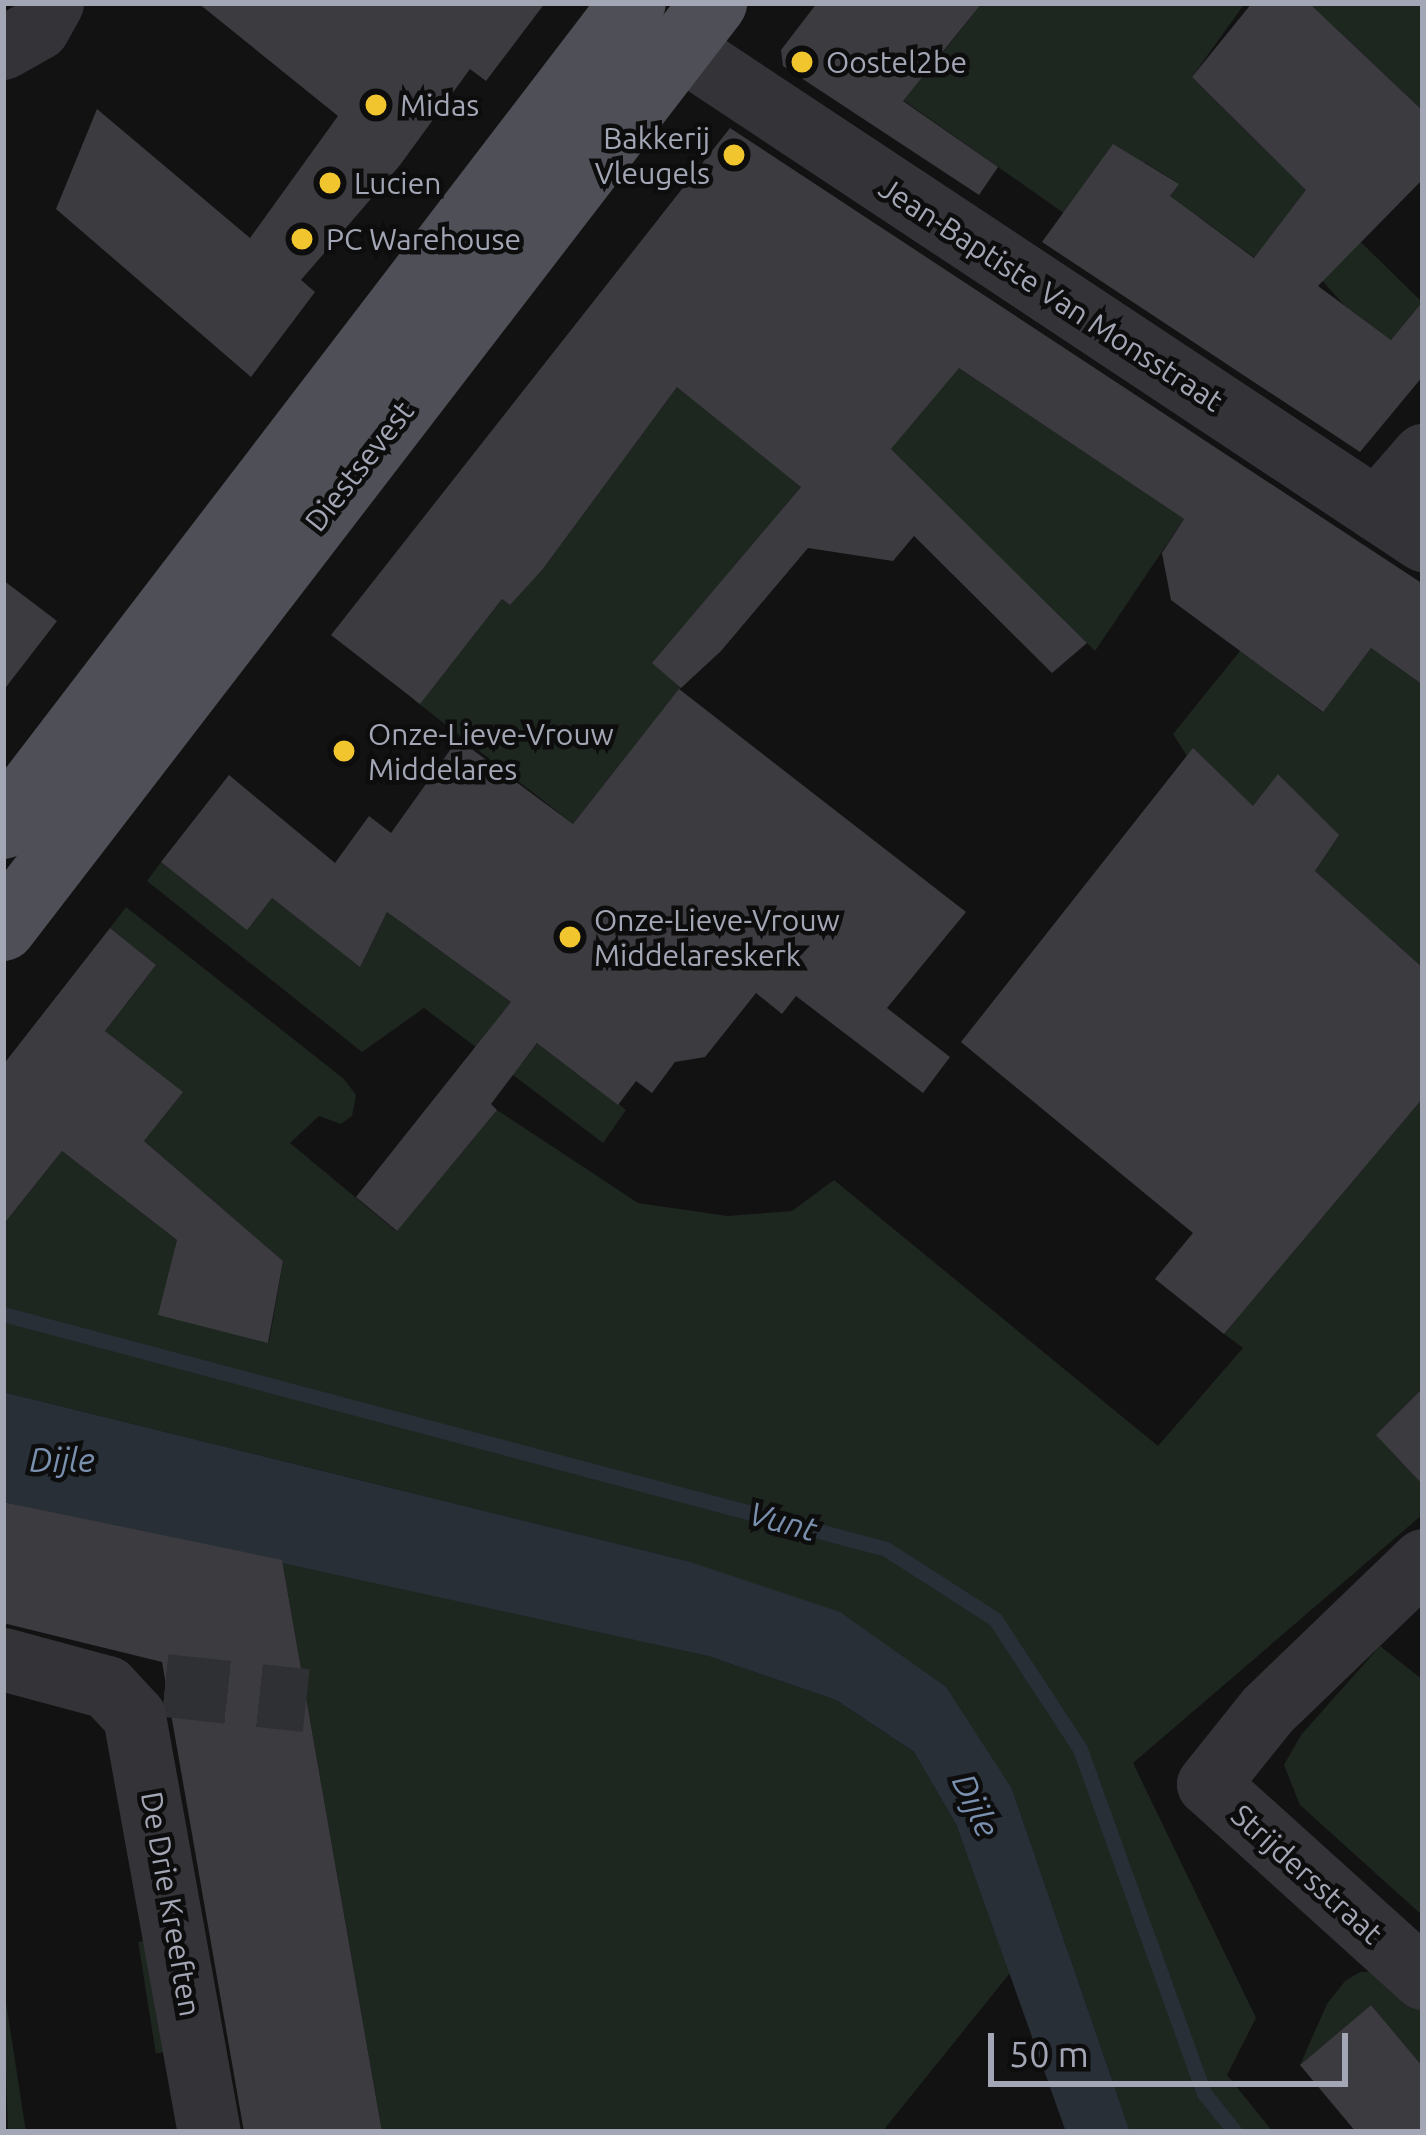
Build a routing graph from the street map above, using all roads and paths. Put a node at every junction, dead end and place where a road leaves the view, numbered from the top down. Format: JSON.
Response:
{"nodes":[{"id":1,"x":52,"y":3,"type":"edge"},
{"id":2,"x":675,"y":18,"type":"edge"},
{"id":3,"x":3,"y":48,"type":"edge"},
{"id":4,"x":1423,"y":455,"type":"edge"},
{"id":5,"x":1400,"y":525,"type":"edge"},
{"id":6,"x":3,"y":826,"type":"edge"},
{"id":7,"x":3,"y":928,"type":"edge"},
{"id":8,"x":1423,"y":1561,"type":"edge"},
{"id":9,"x":3,"y":1659,"type":"edge"},
{"id":10,"x":1423,"y":1978,"type":"edge"},
{"id":11,"x":209,"y":2132,"type":"edge"}],
"edges":[{"from":1,"to":3,"type":"street"},
{"from":2,"to":5,"type":"street","name":"Jean-Baptiste Van Monsstraat"},
{"from":2,"to":6,"type":"main road"},
{"from":2,"to":7,"type":"main road","name":"Diestsevest"},
{"from":4,"to":5,"type":"street"},
{"from":8,"to":10,"type":"street","name":"Strijdersstraat"},
{"from":9,"to":11,"type":"street","name":"De Drie Kreeften"}]}
